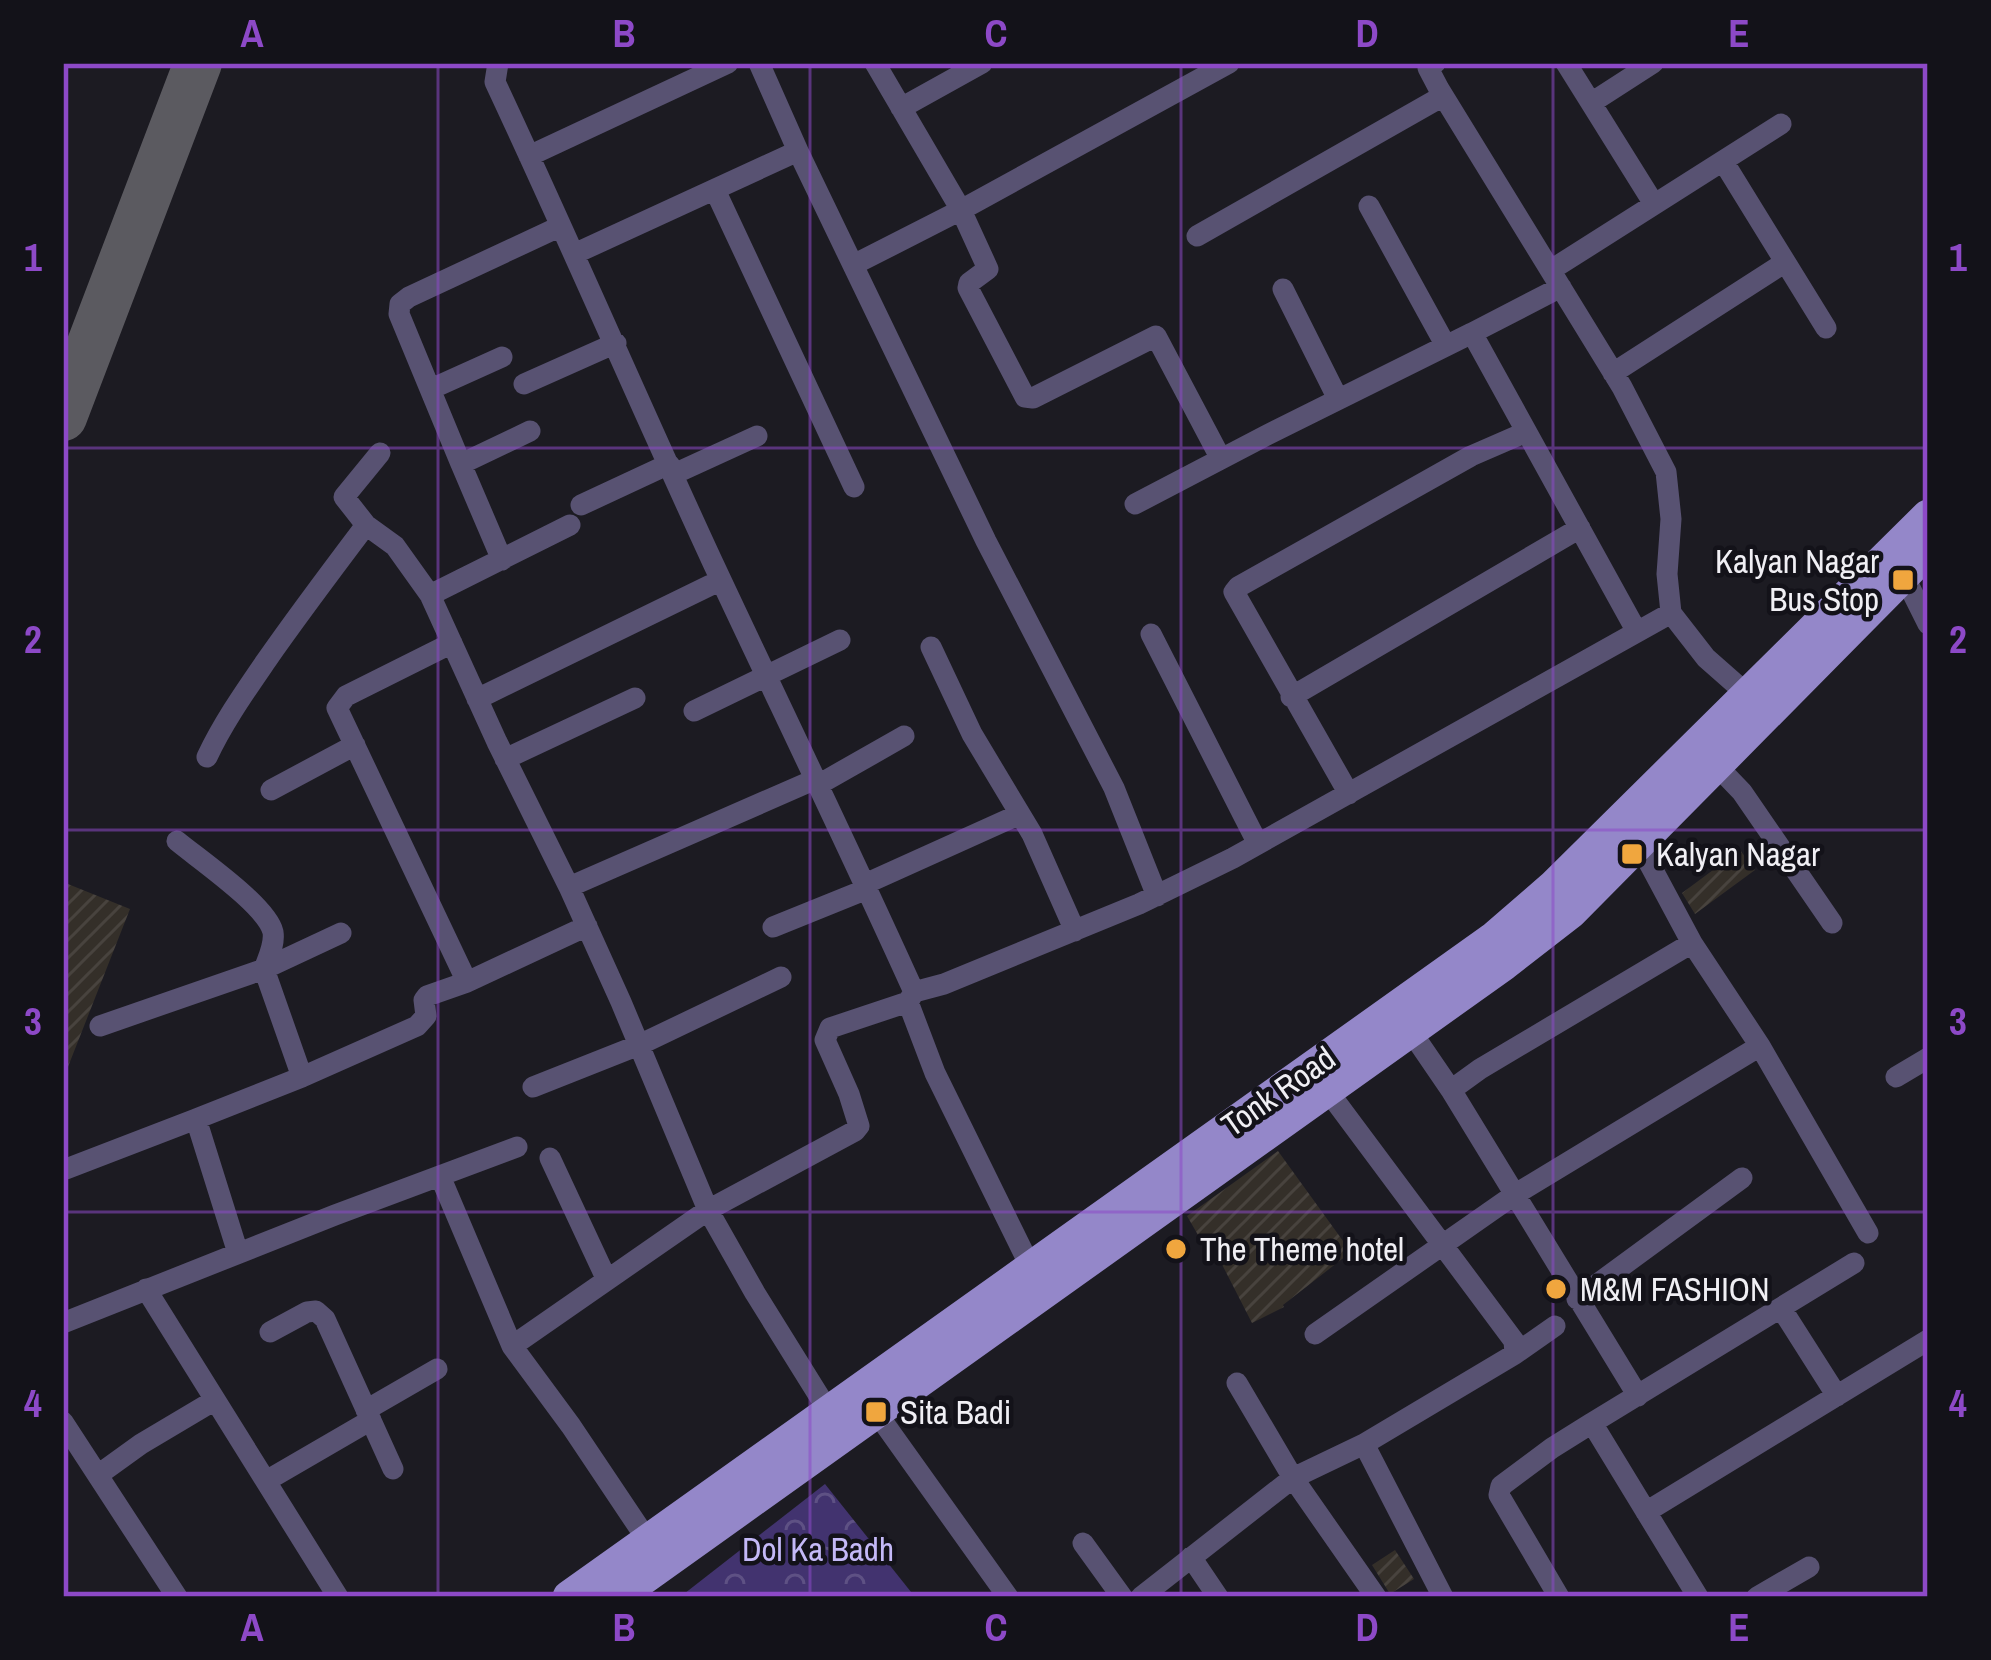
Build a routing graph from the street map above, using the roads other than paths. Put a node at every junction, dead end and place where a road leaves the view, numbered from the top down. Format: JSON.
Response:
{"nodes":[{"id":1,"x":498,"y":63,"type":"edge"},
{"id":2,"x":728,"y":63,"type":"edge"},
{"id":3,"x":759,"y":63,"type":"edge"},
{"id":4,"x":874,"y":63,"type":"edge"},
{"id":5,"x":982,"y":63,"type":"edge"},
{"id":6,"x":1229,"y":63,"type":"edge"},
{"id":7,"x":1566,"y":63,"type":"edge"},
{"id":8,"x":1653,"y":63,"type":"edge"},
{"id":9,"x":1429,"y":65,"type":"edge"},
{"id":10,"x":1443,"y":96,"type":"junction"},
{"id":11,"x":1591,"y":103,"type":"junction"},
{"id":12,"x":901,"y":108,"type":"junction"},
{"id":13,"x":1781,"y":124,"type":"dead end"},
{"id":14,"x":798,"y":152,"type":"junction"},
{"id":15,"x":529,"y":156,"type":"junction"},
{"id":16,"x":1723,"y":160,"type":"junction"},
{"id":17,"x":715,"y":190,"type":"junction"},
{"id":18,"x":1654,"y":204,"type":"junction"},
{"id":19,"x":1370,"y":206,"type":"dead end"},
{"id":20,"x":961,"y":210,"type":"junction"},
{"id":21,"x":561,"y":226,"type":"junction"},
{"id":22,"x":1197,"y":236,"type":"dead end"},
{"id":23,"x":574,"y":254,"type":"junction"},
{"id":24,"x":1784,"y":263,"type":"junction"},
{"id":25,"x":853,"y":265,"type":"junction"},
{"id":26,"x":1556,"y":278,"type":"junction"},
{"id":27,"x":1283,"y":289,"type":"dead end"},
{"id":28,"x":1826,"y":328,"type":"dead end"},
{"id":29,"x":1472,"y":334,"type":"junction"},
{"id":30,"x":616,"y":343,"type":"junction"},
{"id":31,"x":1446,"y":346,"type":"junction"},
{"id":32,"x":502,"y":357,"type":"dead end"},
{"id":33,"x":1613,"y":373,"type":"junction"},
{"id":34,"x":524,"y":384,"type":"dead end"},
{"id":35,"x":431,"y":389,"type":"junction"},
{"id":36,"x":1338,"y":400,"type":"junction"},
{"id":37,"x":530,"y":430,"type":"dead end"},
{"id":38,"x":1526,"y":432,"type":"junction"},
{"id":39,"x":757,"y":436,"type":"dead end"},
{"id":40,"x":380,"y":453,"type":"dead end"},
{"id":41,"x":1221,"y":459,"type":"junction"},
{"id":42,"x":461,"y":464,"type":"junction"},
{"id":43,"x":672,"y":469,"type":"junction"},
{"id":44,"x":854,"y":488,"type":"dead end"},
{"id":45,"x":1135,"y":504,"type":"dead end"},
{"id":46,"x":1928,"y":516,"type":"edge"},
{"id":47,"x":366,"y":525,"type":"junction"},
{"id":48,"x":1580,"y":528,"type":"junction"},
{"id":49,"x":1928,"y":550,"type":"edge"},
{"id":50,"x":502,"y":560,"type":"junction"},
{"id":51,"x":1904,"y":576,"type":"junction"},
{"id":52,"x":722,"y":580,"type":"junction"},
{"id":53,"x":430,"y":595,"type":"junction"},
{"id":54,"x":1671,"y":613,"type":"junction"},
{"id":55,"x":1928,"y":624,"type":"edge"},
{"id":56,"x":1637,"y":632,"type":"junction"},
{"id":57,"x":1151,"y":634,"type":"dead end"},
{"id":58,"x":840,"y":640,"type":"dead end"},
{"id":59,"x":452,"y":643,"type":"junction"},
{"id":60,"x":931,"y":647,"type":"dead end"},
{"id":61,"x":766,"y":675,"type":"junction"},
{"id":62,"x":1748,"y":695,"type":"junction"},
{"id":63,"x":1292,"y":697,"type":"junction"},
{"id":64,"x":635,"y":698,"type":"dead end"},
{"id":65,"x":477,"y":699,"type":"junction"},
{"id":66,"x":694,"y":711,"type":"dead end"},
{"id":67,"x":904,"y":736,"type":"dead end"},
{"id":68,"x":355,"y":745,"type":"junction"},
{"id":69,"x":207,"y":758,"type":"dead end"},
{"id":70,"x":505,"y":759,"type":"junction"},
{"id":71,"x":1717,"y":766,"type":"junction"},
{"id":72,"x":817,"y":782,"type":"junction"},
{"id":73,"x":272,"y":790,"type":"dead end"},
{"id":74,"x":1349,"y":794,"type":"junction"},
{"id":75,"x":1020,"y":814,"type":"junction"},
{"id":76,"x":177,"y":841,"type":"dead end"},
{"id":77,"x":1258,"y":844,"type":"junction"},
{"id":78,"x":1640,"y":846,"type":"junction"},
{"id":79,"x":569,"y":887,"type":"junction"},
{"id":80,"x":866,"y":887,"type":"junction"},
{"id":81,"x":1156,"y":896,"type":"junction"},
{"id":82,"x":1832,"y":923,"type":"dead end"},
{"id":83,"x":586,"y":926,"type":"junction"},
{"id":84,"x":773,"y":927,"type":"dead end"},
{"id":85,"x":1075,"y":931,"type":"junction"},
{"id":86,"x":341,"y":933,"type":"dead end"},
{"id":87,"x":1692,"y":944,"type":"junction"},
{"id":88,"x":264,"y":969,"type":"junction"},
{"id":89,"x":781,"y":977,"type":"dead end"},
{"id":90,"x":467,"y":982,"type":"junction"},
{"id":91,"x":911,"y":997,"type":"junction"},
{"id":92,"x":100,"y":1026,"type":"dead end"},
{"id":93,"x":1410,"y":1030,"type":"junction"},
{"id":94,"x":639,"y":1045,"type":"junction"},
{"id":95,"x":1760,"y":1046,"type":"junction"},
{"id":96,"x":1928,"y":1058,"type":"edge"},
{"id":97,"x":302,"y":1077,"type":"junction"},
{"id":98,"x":1896,"y":1077,"type":"dead end"},
{"id":99,"x":533,"y":1087,"type":"dead end"},
{"id":100,"x":1328,"y":1090,"type":"junction"},
{"id":101,"x":1451,"y":1090,"type":"junction"},
{"id":102,"x":196,"y":1119,"type":"junction"},
{"id":103,"x":517,"y":1148,"type":"dead end"},
{"id":104,"x":550,"y":1158,"type":"dead end"},
{"id":105,"x":65,"y":1168,"type":"edge"},
{"id":106,"x":440,"y":1176,"type":"junction"},
{"id":107,"x":1742,"y":1178,"type":"dead end"},
{"id":108,"x":1514,"y":1196,"type":"junction"},
{"id":109,"x":707,"y":1210,"type":"junction"},
{"id":110,"x":1868,"y":1233,"type":"dead end"},
{"id":111,"x":1443,"y":1243,"type":"junction"},
{"id":112,"x":238,"y":1253,"type":"junction"},
{"id":113,"x":1854,"y":1263,"type":"dead end"},
{"id":114,"x":1031,"y":1268,"type":"junction"},
{"id":115,"x":606,"y":1278,"type":"junction"},
{"id":116,"x":146,"y":1289,"type":"junction"},
{"id":117,"x":1577,"y":1299,"type":"junction"},
{"id":118,"x":1781,"y":1308,"type":"junction"},
{"id":119,"x":63,"y":1323,"type":"edge"},
{"id":120,"x":1555,"y":1326,"type":"dead end"},
{"id":121,"x":270,"y":1332,"type":"dead end"},
{"id":122,"x":1315,"y":1334,"type":"dead end"},
{"id":123,"x":1928,"y":1340,"type":"edge"},
{"id":124,"x":512,"y":1346,"type":"junction"},
{"id":125,"x":1515,"y":1354,"type":"junction"},
{"id":126,"x":437,"y":1369,"type":"dead end"},
{"id":127,"x":1237,"y":1383,"type":"dead end"},
{"id":128,"x":1638,"y":1396,"type":"junction"},
{"id":129,"x":1837,"y":1396,"type":"junction"},
{"id":130,"x":215,"y":1400,"type":"junction"},
{"id":131,"x":868,"y":1401,"type":"junction"},
{"id":132,"x":829,"y":1412,"type":"junction"},
{"id":133,"x":369,"y":1415,"type":"junction"},
{"id":134,"x":63,"y":1422,"type":"edge"},
{"id":135,"x":1592,"y":1424,"type":"junction"},
{"id":136,"x":1364,"y":1444,"type":"junction"},
{"id":137,"x":393,"y":1468,"type":"dead end"},
{"id":138,"x":98,"y":1475,"type":"junction"},
{"id":139,"x":1292,"y":1478,"type":"junction"},
{"id":140,"x":266,"y":1481,"type":"junction"},
{"id":141,"x":1646,"y":1512,"type":"junction"},
{"id":142,"x":648,"y":1541,"type":"junction"},
{"id":143,"x":1083,"y":1544,"type":"dead end"},
{"id":144,"x":1191,"y":1557,"type":"junction"},
{"id":145,"x":1809,"y":1567,"type":"dead end"},
{"id":146,"x":177,"y":1597,"type":"edge"},
{"id":147,"x":338,"y":1597,"type":"edge"},
{"id":148,"x":569,"y":1597,"type":"edge"},
{"id":149,"x":617,"y":1597,"type":"edge"},
{"id":150,"x":1008,"y":1597,"type":"edge"},
{"id":151,"x":1122,"y":1597,"type":"edge"},
{"id":152,"x":1141,"y":1597,"type":"edge"},
{"id":153,"x":1218,"y":1597,"type":"edge"},
{"id":154,"x":1376,"y":1597,"type":"edge"},
{"id":155,"x":1443,"y":1597,"type":"edge"},
{"id":156,"x":1559,"y":1597,"type":"edge"},
{"id":157,"x":1698,"y":1597,"type":"edge"},
{"id":158,"x":1757,"y":1597,"type":"edge"}],
"edges":[{"from":1,"to":15,"type":"street"},
{"from":2,"to":15,"type":"street"},
{"from":3,"to":14,"type":"street"},
{"from":4,"to":12,"type":"street"},
{"from":5,"to":12,"type":"street"},
{"from":6,"to":20,"type":"street"},
{"from":7,"to":11,"type":"street"},
{"from":8,"to":11,"type":"street"},
{"from":9,"to":10,"type":"street"},
{"from":10,"to":22,"type":"street"},
{"from":10,"to":26,"type":"street"},
{"from":11,"to":18,"type":"street"},
{"from":12,"to":20,"type":"street"},
{"from":13,"to":16,"type":"street"},
{"from":14,"to":17,"type":"street"},
{"from":14,"to":25,"type":"street"},
{"from":15,"to":21,"type":"street"},
{"from":16,"to":18,"type":"street"},
{"from":16,"to":24,"type":"street"},
{"from":17,"to":23,"type":"street"},
{"from":17,"to":44,"type":"street"},
{"from":18,"to":26,"type":"street"},
{"from":19,"to":31,"type":"street"},
{"from":20,"to":25,"type":"street"},
{"from":20,"to":41,"type":"street"},
{"from":21,"to":23,"type":"street"},
{"from":21,"to":35,"type":"street"},
{"from":23,"to":30,"type":"street"},
{"from":24,"to":28,"type":"street"},
{"from":24,"to":33,"type":"street"},
{"from":25,"to":81,"type":"street"},
{"from":26,"to":29,"type":"street"},
{"from":26,"to":33,"type":"street"},
{"from":27,"to":36,"type":"street"},
{"from":29,"to":31,"type":"street"},
{"from":29,"to":38,"type":"street"},
{"from":30,"to":34,"type":"street"},
{"from":30,"to":43,"type":"street"},
{"from":31,"to":36,"type":"street"},
{"from":32,"to":35,"type":"street"},
{"from":33,"to":54,"type":"street"},
{"from":35,"to":42,"type":"street"},
{"from":36,"to":41,"type":"street"},
{"from":37,"to":42,"type":"street"},
{"from":38,"to":48,"type":"street"},
{"from":38,"to":63,"type":"street"},
{"from":39,"to":43,"type":"street"},
{"from":40,"to":47,"type":"street"},
{"from":41,"to":45,"type":"street"},
{"from":42,"to":50,"type":"street"},
{"from":43,"to":50,"type":"street"},
{"from":43,"to":52,"type":"street"},
{"from":46,"to":62,"type":"main road","name":"Tonk Road"},
{"from":47,"to":53,"type":"street"},
{"from":47,"to":69,"type":"street"},
{"from":48,"to":56,"type":"street"},
{"from":48,"to":63,"type":"street"},
{"from":49,"to":51,"type":"main road","name":"Tonk Road"},
{"from":50,"to":53,"type":"street"},
{"from":51,"to":55,"type":"street"},
{"from":51,"to":71,"type":"main road","name":"Tonk Road"},
{"from":52,"to":61,"type":"street"},
{"from":52,"to":65,"type":"street"},
{"from":53,"to":59,"type":"street"},
{"from":54,"to":56,"type":"street"},
{"from":54,"to":62,"type":"street"},
{"from":56,"to":74,"type":"street"},
{"from":57,"to":77,"type":"street"},
{"from":58,"to":61,"type":"street"},
{"from":59,"to":65,"type":"street"},
{"from":59,"to":68,"type":"street"},
{"from":60,"to":75,"type":"street"},
{"from":61,"to":66,"type":"street"},
{"from":61,"to":72,"type":"street"},
{"from":62,"to":114,"type":"main road","name":"Tonk Road"},
{"from":63,"to":74,"type":"street"},
{"from":64,"to":70,"type":"street"},
{"from":65,"to":70,"type":"street"},
{"from":67,"to":72,"type":"street"},
{"from":68,"to":73,"type":"street"},
{"from":68,"to":90,"type":"street"},
{"from":70,"to":79,"type":"street"},
{"from":71,"to":78,"type":"main road","name":"Tonk Road"},
{"from":71,"to":82,"type":"street"},
{"from":72,"to":79,"type":"street"},
{"from":72,"to":80,"type":"street"},
{"from":74,"to":77,"type":"street"},
{"from":75,"to":80,"type":"street"},
{"from":75,"to":85,"type":"street"},
{"from":76,"to":88,"type":"street"},
{"from":77,"to":81,"type":"street"},
{"from":78,"to":87,"type":"street"},
{"from":78,"to":93,"type":"main road","name":"Tonk Road"},
{"from":79,"to":83,"type":"street"},
{"from":80,"to":84,"type":"street"},
{"from":80,"to":91,"type":"street"},
{"from":81,"to":85,"type":"street"},
{"from":83,"to":90,"type":"street"},
{"from":83,"to":94,"type":"street"},
{"from":85,"to":91,"type":"street"},
{"from":86,"to":88,"type":"street"},
{"from":87,"to":95,"type":"street"},
{"from":87,"to":101,"type":"street"},
{"from":88,"to":92,"type":"street"},
{"from":88,"to":97,"type":"street"},
{"from":89,"to":94,"type":"street"},
{"from":90,"to":97,"type":"street"},
{"from":91,"to":109,"type":"street"},
{"from":91,"to":114,"type":"street"},
{"from":93,"to":100,"type":"main road","name":"Tonk Road"},
{"from":93,"to":101,"type":"street"},
{"from":94,"to":99,"type":"street"},
{"from":94,"to":109,"type":"street"},
{"from":95,"to":108,"type":"street"},
{"from":95,"to":110,"type":"street"},
{"from":96,"to":98,"type":"street"},
{"from":97,"to":102,"type":"street"},
{"from":100,"to":111,"type":"street"},
{"from":100,"to":131,"type":"main road","name":"Tonk Road"},
{"from":101,"to":108,"type":"street"},
{"from":102,"to":105,"type":"street"},
{"from":102,"to":112,"type":"street"},
{"from":103,"to":106,"type":"street"},
{"from":104,"to":115,"type":"street"},
{"from":106,"to":112,"type":"street"},
{"from":106,"to":124,"type":"street"},
{"from":107,"to":117,"type":"street"},
{"from":108,"to":111,"type":"street"},
{"from":108,"to":117,"type":"street"},
{"from":109,"to":115,"type":"street"},
{"from":109,"to":132,"type":"street"},
{"from":111,"to":122,"type":"street"},
{"from":111,"to":125,"type":"street"},
{"from":112,"to":116,"type":"street"},
{"from":113,"to":118,"type":"street"},
{"from":114,"to":131,"type":"main road","name":"Tonk Road"},
{"from":115,"to":124,"type":"street"},
{"from":116,"to":119,"type":"street"},
{"from":116,"to":130,"type":"street"},
{"from":117,"to":128,"type":"street"},
{"from":118,"to":128,"type":"street"},
{"from":118,"to":129,"type":"street"},
{"from":120,"to":125,"type":"street"},
{"from":121,"to":133,"type":"street"},
{"from":123,"to":129,"type":"street"},
{"from":124,"to":142,"type":"street"},
{"from":125,"to":136,"type":"street"},
{"from":126,"to":133,"type":"street"},
{"from":127,"to":139,"type":"street"},
{"from":128,"to":135,"type":"street"},
{"from":129,"to":141,"type":"street"},
{"from":130,"to":138,"type":"street"},
{"from":130,"to":140,"type":"street"},
{"from":131,"to":132,"type":"main road","name":"Tonk Road"},
{"from":131,"to":149,"type":"main road","name":"Tonk Road"},
{"from":131,"to":150,"type":"street"},
{"from":132,"to":142,"type":"main road","name":"Tonk Road"},
{"from":133,"to":137,"type":"street"},
{"from":133,"to":140,"type":"street"},
{"from":134,"to":138,"type":"street"},
{"from":135,"to":141,"type":"street"},
{"from":135,"to":156,"type":"street"},
{"from":136,"to":139,"type":"street"},
{"from":136,"to":155,"type":"street"},
{"from":138,"to":146,"type":"street"},
{"from":139,"to":144,"type":"street"},
{"from":139,"to":154,"type":"street"},
{"from":140,"to":147,"type":"street"},
{"from":141,"to":157,"type":"street"},
{"from":142,"to":148,"type":"main road","name":"Tonk Road"},
{"from":143,"to":151,"type":"street"},
{"from":144,"to":152,"type":"street"},
{"from":144,"to":153,"type":"street"},
{"from":145,"to":158,"type":"street"}]}
